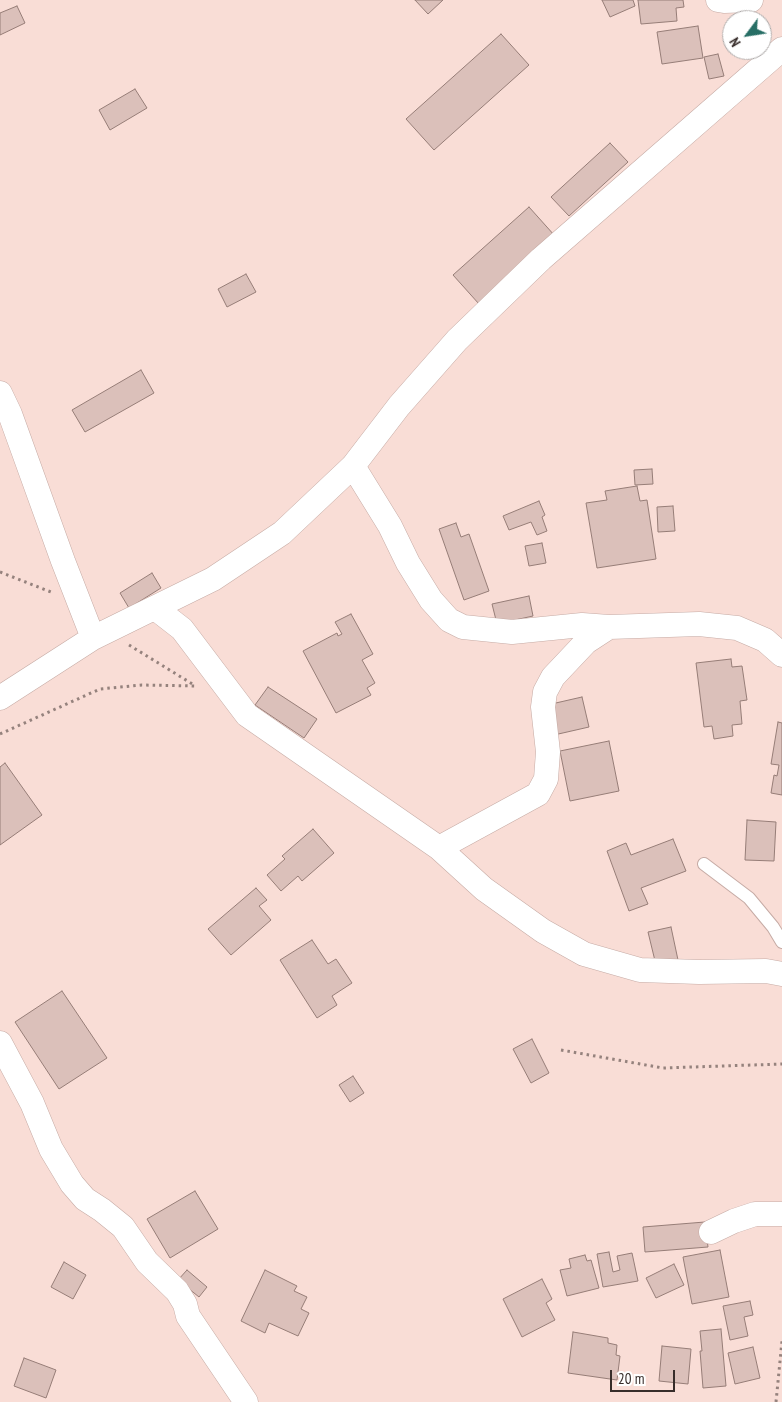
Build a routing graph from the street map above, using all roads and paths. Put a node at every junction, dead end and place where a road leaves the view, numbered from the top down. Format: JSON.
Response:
{"nodes":[{"id":1,"x":718,"y":0,"type":"edge"},
{"id":2,"x":751,"y":0,"type":"edge"},
{"id":3,"x":782,"y":49,"type":"edge"},
{"id":4,"x":0,"y":393,"type":"edge"},
{"id":5,"x":353,"y":466,"type":"junction"},
{"id":6,"x":0,"y":572,"type":"edge"},
{"id":7,"x":80,"y":602,"type":"junction"},
{"id":8,"x":155,"y":608,"type":"junction"},
{"id":9,"x":609,"y":627,"type":"junction"},
{"id":10,"x":101,"y":635,"type":"junction"},
{"id":11,"x":782,"y":655,"type":"edge"},
{"id":12,"x":195,"y":686,"type":"junction"},
{"id":13,"x":204,"y":691,"type":"dead end"},
{"id":14,"x":0,"y":698,"type":"edge"},
{"id":15,"x":0,"y":734,"type":"edge"},
{"id":16,"x":439,"y":848,"type":"junction"},
{"id":17,"x":704,"y":864,"type":"dead end"},
{"id":18,"x":782,"y":942,"type":"edge"},
{"id":19,"x":782,"y":974,"type":"edge"},
{"id":20,"x":0,"y":1043,"type":"edge"},
{"id":21,"x":561,"y":1050,"type":"dead end"},
{"id":22,"x":782,"y":1064,"type":"edge"},
{"id":23,"x":782,"y":1214,"type":"edge"},
{"id":24,"x":711,"y":1232,"type":"dead end"},
{"id":25,"x":782,"y":1341,"type":"edge"},
{"id":26,"x":246,"y":1402,"type":"edge"},
{"id":27,"x":776,"y":1402,"type":"edge"}],
"edges":[{"from":1,"to":2,"type":"street"},
{"from":3,"to":5,"type":"street"},
{"from":4,"to":7,"type":"street"},
{"from":5,"to":8,"type":"street"},
{"from":5,"to":9,"type":"street"},
{"from":6,"to":7,"type":"path"},
{"from":7,"to":10,"type":"street"},
{"from":8,"to":10,"type":"street"},
{"from":8,"to":16,"type":"street"},
{"from":9,"to":11,"type":"street"},
{"from":9,"to":16,"type":"street"},
{"from":10,"to":12,"type":"path"},
{"from":10,"to":14,"type":"street"},
{"from":12,"to":13,"type":"path"},
{"from":12,"to":15,"type":"path"},
{"from":16,"to":19,"type":"street"},
{"from":17,"to":18,"type":"lane"},
{"from":20,"to":26,"type":"street"},
{"from":21,"to":22,"type":"path"},
{"from":23,"to":24,"type":"street"},
{"from":25,"to":27,"type":"path"}]}
